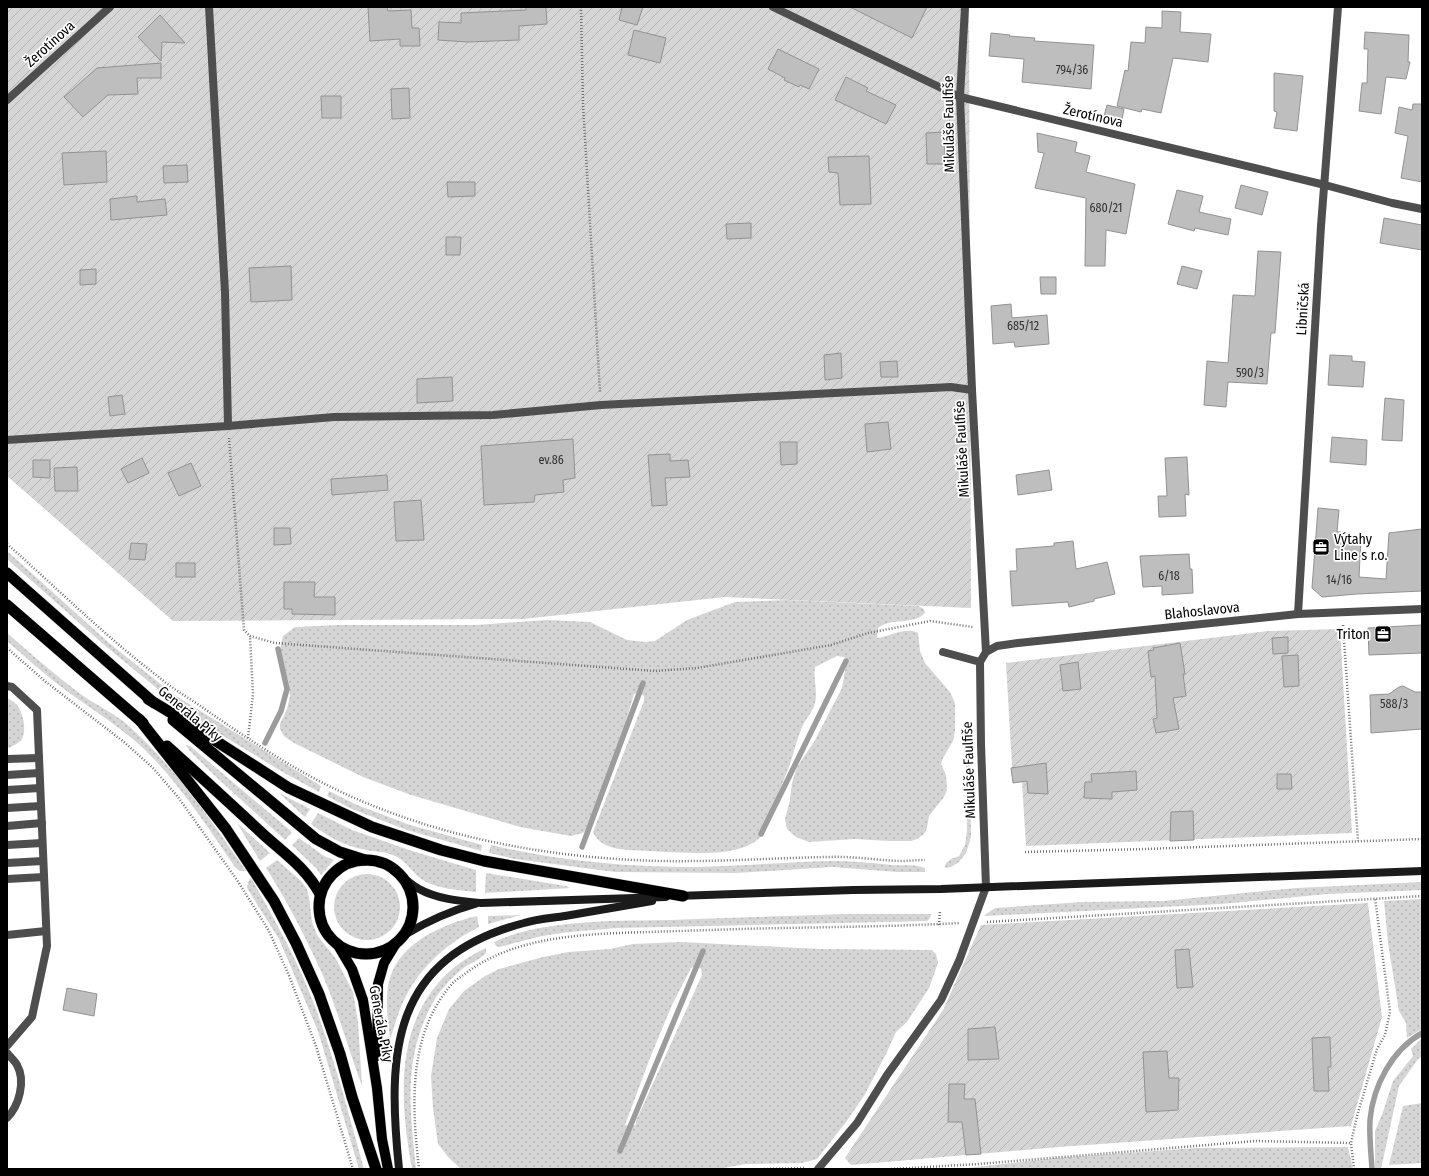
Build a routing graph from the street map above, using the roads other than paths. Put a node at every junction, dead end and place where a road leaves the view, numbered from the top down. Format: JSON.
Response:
{"nodes":[{"id":1,"x":110,"y":7,"type":"edge"},
{"id":2,"x":209,"y":7,"type":"edge"},
{"id":3,"x":773,"y":7,"type":"edge"},
{"id":4,"x":965,"y":7,"type":"edge"},
{"id":5,"x":1338,"y":7,"type":"edge"},
{"id":6,"x":960,"y":97,"type":"junction"},
{"id":7,"x":7,"y":100,"type":"edge"},
{"id":8,"x":1325,"y":185,"type":"junction"},
{"id":9,"x":1422,"y":209,"type":"edge"},
{"id":10,"x":972,"y":390,"type":"junction"},
{"id":11,"x":228,"y":426,"type":"junction"},
{"id":12,"x":7,"y":440,"type":"edge"},
{"id":13,"x":7,"y":573,"type":"edge"},
{"id":14,"x":7,"y":605,"type":"edge"},
{"id":15,"x":1422,"y":609,"type":"edge"},
{"id":16,"x":1298,"y":614,"type":"junction"},
{"id":17,"x":943,"y":652,"type":"dead end"},
{"id":18,"x":986,"y":652,"type":"junction"},
{"id":19,"x":980,"y":662,"type":"junction"},
{"id":20,"x":7,"y":686,"type":"edge"},
{"id":21,"x":148,"y":699,"type":"junction"},
{"id":22,"x":139,"y":719,"type":"junction"},
{"id":23,"x":39,"y":758,"type":"junction"},
{"id":24,"x":7,"y":759,"type":"edge"},
{"id":25,"x":39,"y":773,"type":"junction"},
{"id":26,"x":7,"y":775,"type":"edge"},
{"id":27,"x":40,"y":788,"type":"junction"},
{"id":28,"x":7,"y":790,"type":"edge"},
{"id":29,"x":41,"y":806,"type":"junction"},
{"id":30,"x":7,"y":808,"type":"edge"},
{"id":31,"x":42,"y":823,"type":"junction"},
{"id":32,"x":7,"y":826,"type":"edge"},
{"id":33,"x":42,"y":842,"type":"junction"},
{"id":34,"x":7,"y":845,"type":"edge"},
{"id":35,"x":365,"y":860,"type":"junction"},
{"id":36,"x":43,"y":861,"type":"junction"},
{"id":37,"x":7,"y":863,"type":"edge"},
{"id":38,"x":1422,"y":871,"type":"edge"},
{"id":39,"x":44,"y":877,"type":"junction"},
{"id":40,"x":403,"y":878,"type":"junction"},
{"id":41,"x":7,"y":879,"type":"edge"},
{"id":42,"x":986,"y":887,"type":"junction"},
{"id":43,"x":320,"y":894,"type":"junction"},
{"id":44,"x":684,"y":896,"type":"junction"},
{"id":45,"x":481,"y":903,"type":"junction"},
{"id":46,"x":46,"y":931,"type":"junction"},
{"id":47,"x":406,"y":934,"type":"junction"},
{"id":48,"x":7,"y":935,"type":"edge"},
{"id":49,"x":395,"y":945,"type":"junction"},
{"id":50,"x":339,"y":947,"type":"junction"},
{"id":51,"x":7,"y":1046,"type":"edge"},
{"id":52,"x":7,"y":1053,"type":"edge"},
{"id":53,"x":377,"y":1088,"type":"junction"},
{"id":54,"x":7,"y":1118,"type":"edge"},
{"id":55,"x":818,"y":1168,"type":"edge"},
{"id":56,"x":376,"y":1169,"type":"edge"},
{"id":57,"x":388,"y":1169,"type":"edge"},
{"id":58,"x":399,"y":1169,"type":"edge"}],
"edges":[{"from":1,"to":7,"type":"street","name":"Žerotínova"},
{"from":2,"to":11,"type":"street"},
{"from":3,"to":6,"type":"street","name":"Žerotínova"},
{"from":4,"to":6,"type":"street","name":"Mikuláše Faulfiše"},
{"from":5,"to":8,"type":"street","name":"Libničská"},
{"from":6,"to":8,"type":"street","name":"Žerotínova"},
{"from":6,"to":10,"type":"street","name":"Mikuláše Faulfiše"},
{"from":8,"to":9,"type":"street","name":"Žerotínova"},
{"from":8,"to":16,"type":"street","name":"Libničská"},
{"from":10,"to":11,"type":"street"},
{"from":10,"to":18,"type":"street","name":"Mikuláše Faulfiše"},
{"from":11,"to":12,"type":"street"},
{"from":13,"to":21,"type":"highway","name":"Generála Píky"},
{"from":14,"to":22,"type":"highway"},
{"from":15,"to":16,"type":"street","name":"Blahoslavova"},
{"from":16,"to":18,"type":"street","name":"Blahoslavova"},
{"from":17,"to":19,"type":"street"},
{"from":18,"to":19,"type":"street"},
{"from":19,"to":42,"type":"street","name":"Mikuláše Faulfiše"},
{"from":20,"to":23,"type":"street"},
{"from":21,"to":35,"type":"highway","name":"Generála Píky"},
{"from":21,"to":44,"type":"highway"},
{"from":22,"to":43,"type":"highway"},
{"from":22,"to":56,"type":"highway"},
{"from":23,"to":24,"type":"street"},
{"from":23,"to":25,"type":"street"},
{"from":25,"to":26,"type":"street"},
{"from":25,"to":27,"type":"street"},
{"from":27,"to":28,"type":"street"},
{"from":27,"to":29,"type":"street"},
{"from":29,"to":30,"type":"street"},
{"from":29,"to":31,"type":"street"},
{"from":31,"to":32,"type":"street"},
{"from":31,"to":33,"type":"street"},
{"from":33,"to":34,"type":"street"},
{"from":33,"to":36,"type":"street"},
{"from":35,"to":40,"type":"highway"},
{"from":35,"to":43,"type":"highway"},
{"from":36,"to":37,"type":"street"},
{"from":36,"to":39,"type":"street"},
{"from":38,"to":42,"type":"main road"},
{"from":39,"to":41,"type":"street"},
{"from":39,"to":46,"type":"street"},
{"from":40,"to":45,"type":"main road"},
{"from":40,"to":47,"type":"highway"},
{"from":42,"to":44,"type":"main road"},
{"from":42,"to":55,"type":"street"},
{"from":43,"to":50,"type":"highway"},
{"from":44,"to":45,"type":"main road"},
{"from":44,"to":58,"type":"main road"},
{"from":45,"to":47,"type":"main road"},
{"from":46,"to":48,"type":"street"},
{"from":46,"to":51,"type":"street"},
{"from":47,"to":49,"type":"highway"},
{"from":49,"to":50,"type":"highway"},
{"from":49,"to":53,"type":"main road","name":"Generála Píky"},
{"from":50,"to":53,"type":"main road","name":"Generála Píky"},
{"from":52,"to":54,"type":"street"},
{"from":53,"to":57,"type":"main road","name":"Generála Píky"}]}
